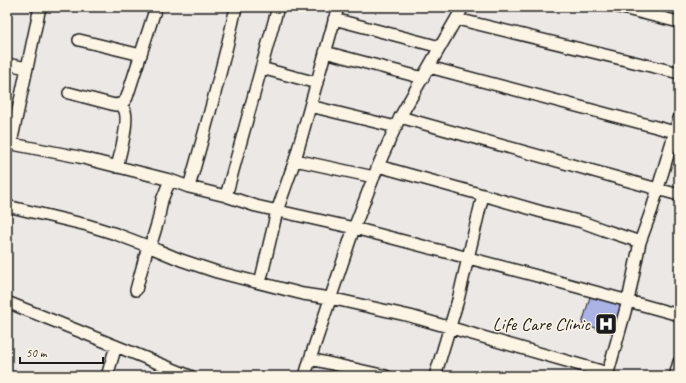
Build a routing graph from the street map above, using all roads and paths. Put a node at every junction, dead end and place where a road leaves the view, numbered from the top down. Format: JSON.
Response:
{"nodes":[{"id":1,"x":40,"y":7,"type":"edge"},
{"id":2,"x":156,"y":7,"type":"edge"},
{"id":3,"x":236,"y":7,"type":"edge"},
{"id":4,"x":278,"y":7,"type":"edge"},
{"id":5,"x":338,"y":7,"type":"edge"},
{"id":6,"x":463,"y":7,"type":"edge"},
{"id":7,"x":618,"y":7,"type":"edge"},
{"id":8,"x":334,"y":19,"type":"junction"},
{"id":9,"x":457,"y":19,"type":"junction"},
{"id":10,"x":679,"y":22,"type":"edge"},
{"id":11,"x":79,"y":40,"type":"dead end"},
{"id":12,"x":440,"y":47,"type":"junction"},
{"id":13,"x":325,"y":52,"type":"junction"},
{"id":14,"x":141,"y":55,"type":"junction"},
{"id":15,"x":7,"y":64,"type":"edge"},
{"id":16,"x":429,"y":67,"type":"junction"},
{"id":17,"x":27,"y":68,"type":"junction"},
{"id":18,"x":261,"y":68,"type":"junction"},
{"id":19,"x":679,"y":74,"type":"edge"},
{"id":20,"x":423,"y":78,"type":"junction"},
{"id":21,"x":317,"y":83,"type":"junction"},
{"id":22,"x":69,"y":93,"type":"dead end"},
{"id":23,"x":119,"y":104,"type":"junction"},
{"id":24,"x":310,"y":106,"type":"junction"},
{"id":25,"x":400,"y":117,"type":"junction"},
{"id":26,"x":679,"y":118,"type":"edge"},
{"id":27,"x":396,"y":127,"type":"junction"},
{"id":28,"x":675,"y":132,"type":"junction"},
{"id":29,"x":9,"y":143,"type":"edge"},
{"id":30,"x":295,"y":160,"type":"junction"},
{"id":31,"x":378,"y":166,"type":"junction"},
{"id":32,"x":118,"y":167,"type":"junction"},
{"id":33,"x":374,"y":177,"type":"junction"},
{"id":34,"x":170,"y":180,"type":"junction"},
{"id":35,"x":189,"y":187,"type":"junction"},
{"id":36,"x":658,"y":188,"type":"junction"},
{"id":37,"x":483,"y":195,"type":"junction"},
{"id":38,"x":679,"y":195,"type":"edge"},
{"id":39,"x":226,"y":196,"type":"junction"},
{"id":40,"x":7,"y":206,"type":"edge"},
{"id":41,"x":278,"y":211,"type":"junction"},
{"id":42,"x":354,"y":228,"type":"junction"},
{"id":43,"x":640,"y":242,"type":"junction"},
{"id":44,"x":149,"y":247,"type":"junction"},
{"id":45,"x":468,"y":258,"type":"junction"},
{"id":46,"x":260,"y":283,"type":"junction"},
{"id":47,"x":136,"y":290,"type":"dead end"},
{"id":48,"x":330,"y":298,"type":"junction"},
{"id":49,"x":628,"y":301,"type":"junction"},
{"id":50,"x":7,"y":302,"type":"edge"},
{"id":51,"x":679,"y":315,"type":"edge"},
{"id":52,"x":450,"y":328,"type":"junction"},
{"id":53,"x":116,"y":346,"type":"junction"},
{"id":54,"x":310,"y":359,"type":"junction"},
{"id":55,"x":679,"y":362,"type":"edge"},
{"id":56,"x":608,"y":375,"type":"edge"},
{"id":57,"x":107,"y":376,"type":"edge"},
{"id":58,"x":190,"y":376,"type":"edge"},
{"id":59,"x":305,"y":376,"type":"edge"},
{"id":60,"x":386,"y":376,"type":"edge"},
{"id":61,"x":435,"y":376,"type":"edge"},
{"id":62,"x":675,"y":376,"type":"edge"}],
"edges":[{"from":1,"to":17,"type":"street"},
{"from":2,"to":14,"type":"street"},
{"from":3,"to":35,"type":"street"},
{"from":4,"to":18,"type":"street"},
{"from":5,"to":8,"type":"street"},
{"from":6,"to":9,"type":"street"},
{"from":7,"to":10,"type":"street"},
{"from":8,"to":12,"type":"street"},
{"from":8,"to":13,"type":"street"},
{"from":9,"to":12,"type":"street"},
{"from":9,"to":19,"type":"street"},
{"from":11,"to":14,"type":"street"},
{"from":12,"to":16,"type":"street"},
{"from":13,"to":20,"type":"street"},
{"from":13,"to":21,"type":"street"},
{"from":14,"to":23,"type":"street"},
{"from":15,"to":17,"type":"street"},
{"from":16,"to":20,"type":"street"},
{"from":16,"to":28,"type":"street"},
{"from":17,"to":29,"type":"street"},
{"from":18,"to":21,"type":"street"},
{"from":18,"to":39,"type":"street"},
{"from":20,"to":25,"type":"street"},
{"from":21,"to":24,"type":"street"},
{"from":22,"to":23,"type":"street"},
{"from":23,"to":32,"type":"street"},
{"from":24,"to":27,"type":"street"},
{"from":24,"to":30,"type":"street"},
{"from":25,"to":27,"type":"street"},
{"from":25,"to":36,"type":"street"},
{"from":26,"to":28,"type":"street"},
{"from":27,"to":31,"type":"street"},
{"from":28,"to":36,"type":"street"},
{"from":29,"to":32,"type":"street"},
{"from":30,"to":33,"type":"street"},
{"from":30,"to":41,"type":"street"},
{"from":31,"to":33,"type":"street"},
{"from":31,"to":37,"type":"street"},
{"from":32,"to":34,"type":"street"},
{"from":33,"to":42,"type":"street"},
{"from":34,"to":35,"type":"street"},
{"from":34,"to":44,"type":"street"},
{"from":35,"to":39,"type":"street"},
{"from":36,"to":38,"type":"street"},
{"from":36,"to":43,"type":"street"},
{"from":37,"to":43,"type":"street"},
{"from":37,"to":45,"type":"street"},
{"from":39,"to":41,"type":"street"},
{"from":40,"to":44,"type":"street"},
{"from":41,"to":42,"type":"street"},
{"from":41,"to":46,"type":"street"},
{"from":42,"to":45,"type":"street"},
{"from":42,"to":48,"type":"street"},
{"from":43,"to":49,"type":"street"},
{"from":44,"to":46,"type":"street"},
{"from":44,"to":47,"type":"street"},
{"from":45,"to":49,"type":"street"},
{"from":45,"to":52,"type":"street"},
{"from":46,"to":48,"type":"street"},
{"from":48,"to":52,"type":"street"},
{"from":48,"to":54,"type":"street"},
{"from":49,"to":51,"type":"street"},
{"from":49,"to":56,"type":"street"},
{"from":50,"to":53,"type":"street"},
{"from":52,"to":56,"type":"street"},
{"from":52,"to":61,"type":"street"},
{"from":53,"to":57,"type":"street"},
{"from":53,"to":58,"type":"street"},
{"from":54,"to":59,"type":"street"},
{"from":54,"to":60,"type":"street"},
{"from":55,"to":62,"type":"street"}]}
